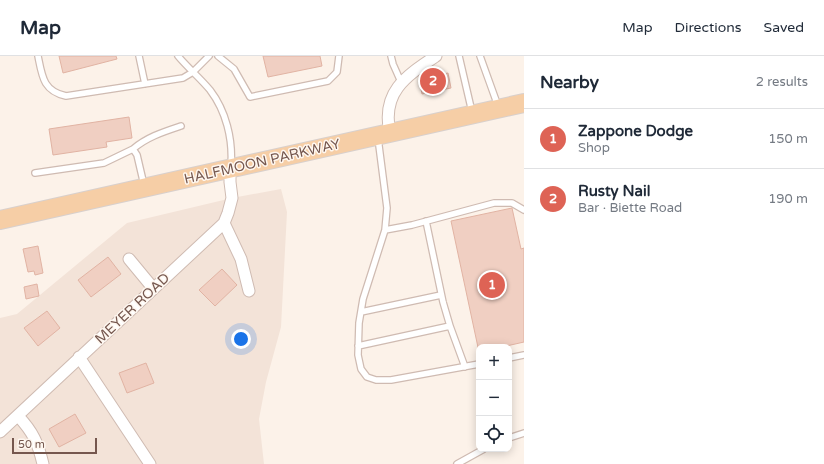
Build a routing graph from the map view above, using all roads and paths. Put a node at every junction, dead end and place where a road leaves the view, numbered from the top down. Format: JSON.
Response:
{"nodes":[{"id":1,"x":38,"y":56,"type":"edge"},
{"id":2,"x":139,"y":56,"type":"edge"},
{"id":3,"x":178,"y":56,"type":"edge"},
{"id":4,"x":209,"y":56,"type":"edge"},
{"id":5,"x":218,"y":56,"type":"edge"},
{"id":6,"x":339,"y":56,"type":"edge"},
{"id":7,"x":391,"y":56,"type":"edge"},
{"id":8,"x":436,"y":56,"type":"edge"},
{"id":9,"x":459,"y":56,"type":"edge"},
{"id":10,"x":480,"y":56,"type":"edge"},
{"id":11,"x":193,"y":72,"type":"junction"},
{"id":12,"x":401,"y":82,"type":"junction"},
{"id":13,"x":146,"y":84,"type":"junction"},
{"id":14,"x":524,"y":103,"type":"edge"},
{"id":15,"x":499,"y":108,"type":"junction"},
{"id":16,"x":472,"y":114,"type":"junction"},
{"id":17,"x":181,"y":126,"type":"dead end"},
{"id":18,"x":384,"y":134,"type":"junction"},
{"id":19,"x":133,"y":149,"type":"junction"},
{"id":20,"x":230,"y":168,"type":"junction"},
{"id":21,"x":35,"y":172,"type":"dead end"},
{"id":22,"x":145,"y":187,"type":"junction"},
{"id":23,"x":524,"y":210,"type":"edge"},
{"id":24,"x":0,"y":220,"type":"edge"},
{"id":25,"x":426,"y":221,"type":"junction"},
{"id":26,"x":224,"y":223,"type":"junction"},
{"id":27,"x":385,"y":230,"type":"junction"},
{"id":28,"x":129,"y":259,"type":"dead end"},
{"id":29,"x":153,"y":288,"type":"junction"},
{"id":30,"x":249,"y":291,"type":"dead end"},
{"id":31,"x":441,"y":295,"type":"junction"},
{"id":32,"x":360,"y":312,"type":"junction"},
{"id":33,"x":450,"y":326,"type":"junction"},
{"id":34,"x":358,"y":346,"type":"junction"},
{"id":35,"x":524,"y":355,"type":"edge"},
{"id":36,"x":79,"y":357,"type":"junction"},
{"id":37,"x":512,"y":357,"type":"edge"},
{"id":38,"x":476,"y":365,"type":"edge"},
{"id":39,"x":465,"y":367,"type":"junction"},
{"id":40,"x":18,"y":416,"type":"junction"},
{"id":41,"x":0,"y":432,"type":"edge"},
{"id":42,"x":524,"y":433,"type":"edge"},
{"id":43,"x":512,"y":437,"type":"edge"},
{"id":44,"x":479,"y":452,"type":"edge"},
{"id":45,"x":44,"y":464,"type":"edge"},
{"id":46,"x":150,"y":464,"type":"edge"},
{"id":47,"x":457,"y":464,"type":"edge"}],
"edges":[{"from":1,"to":13,"type":"lane"},
{"from":2,"to":13,"type":"lane"},
{"from":3,"to":11,"type":"lane"},
{"from":4,"to":11,"type":"lane"},
{"from":5,"to":6,"type":"lane"},
{"from":7,"to":12,"type":"lane"},
{"from":8,"to":12,"type":"street"},
{"from":9,"to":16,"type":"lane"},
{"from":10,"to":15,"type":"lane"},
{"from":11,"to":13,"type":"lane"},
{"from":11,"to":20,"type":"lane"},
{"from":12,"to":18,"type":"street"},
{"from":14,"to":15,"type":"main road","name":"HALFMOON PARKWAY"},
{"from":15,"to":16,"type":"main road","name":"HALFMOON PARKWAY"},
{"from":16,"to":18,"type":"main road","name":"HALFMOON PARKWAY"},
{"from":17,"to":19,"type":"lane"},
{"from":18,"to":20,"type":"main road","name":"HALFMOON PARKWAY"},
{"from":18,"to":27,"type":"lane"},
{"from":19,"to":21,"type":"lane"},
{"from":19,"to":22,"type":"lane"},
{"from":20,"to":22,"type":"main road","name":"HALFMOON PARKWAY"},
{"from":20,"to":26,"type":"street","name":"MEYER ROAD"},
{"from":22,"to":24,"type":"main road","name":"HALFMOON PARKWAY"},
{"from":23,"to":25,"type":"lane"},
{"from":25,"to":27,"type":"lane"},
{"from":25,"to":31,"type":"lane"},
{"from":26,"to":29,"type":"street","name":"MEYER ROAD"},
{"from":26,"to":30,"type":"street"},
{"from":27,"to":32,"type":"lane"},
{"from":28,"to":29,"type":"street"},
{"from":29,"to":36,"type":"street","name":"MEYER ROAD"},
{"from":31,"to":32,"type":"lane"},
{"from":31,"to":33,"type":"lane"},
{"from":32,"to":34,"type":"lane"},
{"from":33,"to":34,"type":"lane"},
{"from":33,"to":39,"type":"lane"},
{"from":34,"to":39,"type":"lane"},
{"from":35,"to":37,"type":"lane"},
{"from":36,"to":40,"type":"street","name":"MEYER ROAD"},
{"from":36,"to":46,"type":"street"},
{"from":38,"to":39,"type":"lane"},
{"from":40,"to":41,"type":"street","name":"MEYER ROAD"},
{"from":40,"to":45,"type":"street"},
{"from":42,"to":43,"type":"lane"},
{"from":44,"to":47,"type":"lane"}]}
